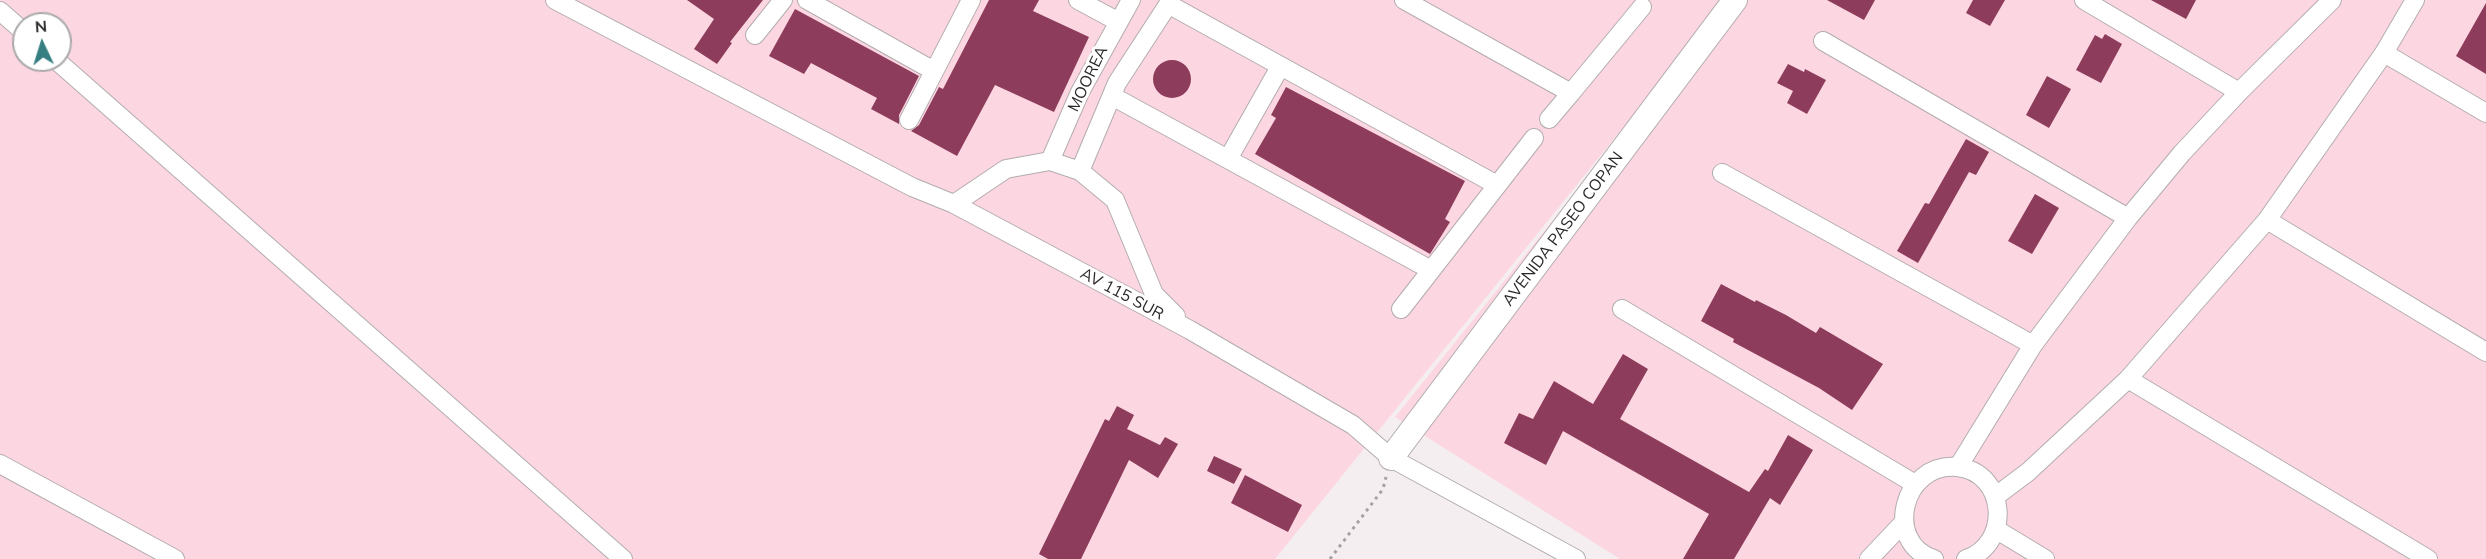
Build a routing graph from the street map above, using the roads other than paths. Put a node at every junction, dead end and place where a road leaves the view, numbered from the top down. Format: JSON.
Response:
{"nodes":[{"id":1,"x":555,"y":0,"type":"edge"},
{"id":2,"x":783,"y":0,"type":"edge"},
{"id":3,"x":807,"y":0,"type":"edge"},
{"id":4,"x":971,"y":0,"type":"edge"},
{"id":5,"x":1078,"y":0,"type":"edge"},
{"id":6,"x":1131,"y":0,"type":"edge"},
{"id":7,"x":1404,"y":0,"type":"edge"},
{"id":8,"x":1735,"y":0,"type":"edge"},
{"id":9,"x":2084,"y":0,"type":"edge"},
{"id":10,"x":2332,"y":0,"type":"edge"},
{"id":11,"x":2415,"y":0,"type":"edge"},
{"id":12,"x":1169,"y":2,"type":"edge"},
{"id":13,"x":1640,"y":2,"type":"edge"},
{"id":14,"x":0,"y":11,"type":"edge"},
{"id":15,"x":1118,"y":21,"type":"junction"},
{"id":16,"x":12,"y":22,"type":"edge"},
{"id":17,"x":755,"y":35,"type":"dead end"},
{"id":18,"x":1823,"y":41,"type":"dead end"},
{"id":19,"x":2384,"y":53,"type":"junction"},
{"id":20,"x":1280,"y":67,"type":"junction"},
{"id":21,"x":934,"y":71,"type":"junction"},
{"id":22,"x":70,"y":72,"type":"edge"},
{"id":23,"x":1080,"y":92,"type":"junction"},
{"id":24,"x":2239,"y":92,"type":"junction"},
{"id":25,"x":1571,"y":93,"type":"junction"},
{"id":26,"x":1109,"y":102,"type":"junction"},
{"id":27,"x":2486,"y":113,"type":"edge"},
{"id":28,"x":1549,"y":119,"type":"dead end"},
{"id":29,"x":909,"y":120,"type":"dead end"},
{"id":30,"x":1534,"y":138,"type":"dead end"},
{"id":31,"x":1228,"y":159,"type":"junction"},
{"id":32,"x":1050,"y":161,"type":"junction"},
{"id":33,"x":1080,"y":171,"type":"junction"},
{"id":34,"x":1722,"y":173,"type":"dead end"},
{"id":35,"x":1497,"y":185,"type":"junction"},
{"id":36,"x":954,"y":204,"type":"junction"},
{"id":37,"x":2128,"y":218,"type":"junction"},
{"id":38,"x":2267,"y":220,"type":"junction"},
{"id":39,"x":1431,"y":270,"type":"junction"},
{"id":40,"x":1401,"y":309,"type":"dead end"},
{"id":41,"x":1622,"y":309,"type":"dead end"},
{"id":42,"x":1190,"y":330,"type":"junction"},
{"id":43,"x":2033,"y":345,"type":"junction"},
{"id":44,"x":2486,"y":352,"type":"edge"},
{"id":45,"x":2128,"y":379,"type":"junction"},
{"id":46,"x":1391,"y":458,"type":"junction"},
{"id":47,"x":0,"y":464,"type":"edge"},
{"id":48,"x":1958,"y":467,"type":"junction"},
{"id":49,"x":1915,"y":484,"type":"junction"},
{"id":50,"x":1996,"y":496,"type":"junction"},
{"id":51,"x":1904,"y":522,"type":"junction"},
{"id":52,"x":1997,"y":530,"type":"junction"},
{"id":53,"x":1923,"y":556,"type":"edge"},
{"id":54,"x":1973,"y":558,"type":"edge"},
{"id":55,"x":175,"y":559,"type":"edge"},
{"id":56,"x":623,"y":559,"type":"edge"},
{"id":57,"x":1576,"y":559,"type":"edge"},
{"id":58,"x":1869,"y":559,"type":"edge"},
{"id":59,"x":2045,"y":559,"type":"edge"},
{"id":60,"x":2428,"y":559,"type":"edge"}],
"edges":[{"from":1,"to":36,"type":"street","name":"AV 115 SUR"},
{"from":2,"to":17,"type":"street"},
{"from":3,"to":21,"type":"street"},
{"from":4,"to":21,"type":"street"},
{"from":5,"to":15,"type":"street"},
{"from":6,"to":15,"type":"street","name":"MOOREA"},
{"from":7,"to":25,"type":"street"},
{"from":8,"to":46,"type":"main road","name":"AVENIDA PASEO COPAN"},
{"from":9,"to":24,"type":"street"},
{"from":10,"to":24,"type":"street"},
{"from":11,"to":19,"type":"street"},
{"from":12,"to":20,"type":"street"},
{"from":12,"to":26,"type":"street"},
{"from":13,"to":25,"type":"street"},
{"from":14,"to":16,"type":"street"},
{"from":15,"to":23,"type":"street","name":"MOOREA"},
{"from":18,"to":37,"type":"street"},
{"from":19,"to":27,"type":"street"},
{"from":19,"to":38,"type":"street"},
{"from":20,"to":31,"type":"street"},
{"from":20,"to":35,"type":"street"},
{"from":21,"to":29,"type":"street"},
{"from":22,"to":56,"type":"street"},
{"from":23,"to":26,"type":"street"},
{"from":23,"to":32,"type":"street","name":"MOOREA"},
{"from":24,"to":37,"type":"street"},
{"from":25,"to":28,"type":"street"},
{"from":26,"to":31,"type":"street"},
{"from":26,"to":33,"type":"street"},
{"from":30,"to":35,"type":"street"},
{"from":31,"to":39,"type":"street"},
{"from":32,"to":33,"type":"street"},
{"from":32,"to":36,"type":"street"},
{"from":33,"to":42,"type":"street"},
{"from":34,"to":43,"type":"street"},
{"from":35,"to":39,"type":"street"},
{"from":36,"to":42,"type":"street","name":"AV 115 SUR"},
{"from":37,"to":43,"type":"street"},
{"from":38,"to":44,"type":"street"},
{"from":38,"to":45,"type":"street"},
{"from":39,"to":40,"type":"street"},
{"from":41,"to":49,"type":"street"},
{"from":42,"to":46,"type":"street","name":"AV 115 SUR"},
{"from":43,"to":48,"type":"street"},
{"from":45,"to":50,"type":"street"},
{"from":45,"to":60,"type":"street"},
{"from":46,"to":57,"type":"street","name":"AV 115 SUR"},
{"from":47,"to":55,"type":"street"},
{"from":48,"to":49,"type":"street"},
{"from":48,"to":50,"type":"street"},
{"from":49,"to":51,"type":"street"},
{"from":50,"to":52,"type":"street"},
{"from":51,"to":53,"type":"street"},
{"from":51,"to":58,"type":"street"},
{"from":52,"to":54,"type":"street"},
{"from":52,"to":59,"type":"street"}]}
